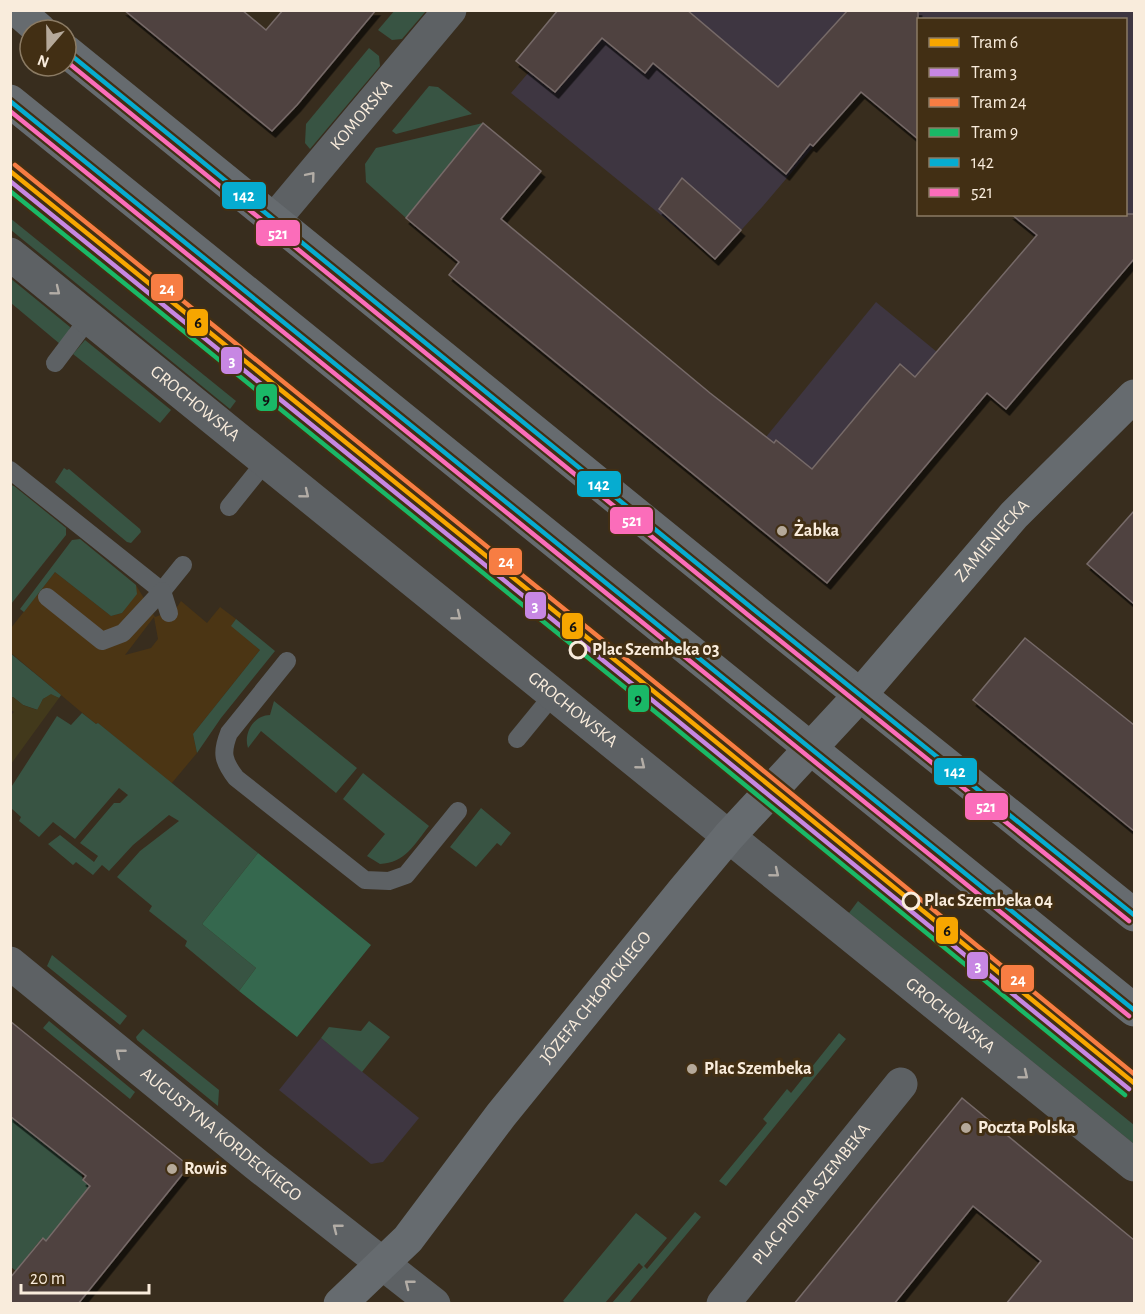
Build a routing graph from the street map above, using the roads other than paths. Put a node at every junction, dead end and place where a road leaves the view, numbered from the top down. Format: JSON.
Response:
{"nodes":[{"id":1,"x":450,"y":10,"type":"edge"},
{"id":2,"x":78,"y":61,"type":"edge"},
{"id":3,"x":10,"y":101,"type":"edge"},
{"id":4,"x":273,"y":221,"type":"junction"},
{"id":5,"x":10,"y":255,"type":"edge"},
{"id":6,"x":89,"y":318,"type":"junction"},
{"id":7,"x":55,"y":363,"type":"dead end"},
{"id":8,"x":1134,"y":396,"type":"edge"},
{"id":9,"x":266,"y":461,"type":"junction"},
{"id":10,"x":10,"y":470,"type":"edge"},
{"id":11,"x":229,"y":507,"type":"dead end"},
{"id":12,"x":183,"y":565,"type":"dead end"},
{"id":13,"x":162,"y":591,"type":"junction"},
{"id":14,"x":47,"y":597,"type":"dead end"},
{"id":15,"x":169,"y":613,"type":"dead end"},
{"id":16,"x":287,"y":661,"type":"dead end"},
{"id":17,"x":553,"y":694,"type":"junction"},
{"id":18,"x":860,"y":695,"type":"junction"},
{"id":19,"x":517,"y":739,"type":"dead end"},
{"id":20,"x":810,"y":748,"type":"junction"},
{"id":21,"x":458,"y":811,"type":"dead end"},
{"id":22,"x":729,"y":836,"type":"junction"},
{"id":23,"x":1134,"y":915,"type":"edge"},
{"id":24,"x":10,"y":963,"type":"edge"},
{"id":25,"x":1134,"y":1010,"type":"edge"},
{"id":26,"x":901,"y":1084,"type":"dead end"},
{"id":27,"x":1134,"y":1165,"type":"edge"},
{"id":28,"x":383,"y":1264,"type":"junction"},
{"id":29,"x":340,"y":1304,"type":"edge"},
{"id":30,"x":434,"y":1304,"type":"edge"},
{"id":31,"x":723,"y":1304,"type":"edge"}],
"edges":[{"from":4,"to":1,"type":"street","name":"KOMORSKA","one_way":true},
{"from":2,"to":4,"type":"main road"},
{"from":3,"to":20,"type":"main road"},
{"from":4,"to":18,"type":"main road"},
{"from":5,"to":6,"type":"street","name":"GROCHOWSKA","one_way":true},
{"from":6,"to":7,"type":"lane"},
{"from":6,"to":9,"type":"street","name":"GROCHOWSKA"},
{"from":8,"to":18,"type":"main road","name":"ZAMIENIECKA"},
{"from":9,"to":11,"type":"lane"},
{"from":9,"to":17,"type":"street","name":"GROCHOWSKA","one_way":true},
{"from":10,"to":13,"type":"lane"},
{"from":12,"to":13,"type":"lane"},
{"from":13,"to":14,"type":"lane"},
{"from":13,"to":15,"type":"lane"},
{"from":16,"to":21,"type":"lane"},
{"from":17,"to":19,"type":"lane"},
{"from":17,"to":22,"type":"street","name":"GROCHOWSKA","one_way":true},
{"from":18,"to":20,"type":"main road","name":"JÓZEFA CHŁOPICKIEGO"},
{"from":18,"to":23,"type":"main road"},
{"from":20,"to":22,"type":"main road","name":"JÓZEFA CHŁOPICKIEGO"},
{"from":20,"to":25,"type":"main road"},
{"from":22,"to":27,"type":"street","name":"GROCHOWSKA","one_way":true},
{"from":22,"to":28,"type":"main road","name":"JÓZEFA CHŁOPICKIEGO"},
{"from":28,"to":24,"type":"street","name":"AUGUSTYNA KORDECKIEGO","one_way":true},
{"from":26,"to":31,"type":"street","name":"PLAC PIOTRA SZEMBEKA"},
{"from":28,"to":29,"type":"main road","name":"JÓZEFA CHŁOPICKIEGO"},
{"from":30,"to":28,"type":"street","name":"AUGUSTYNA KORDECKIEGO","one_way":true}]}
